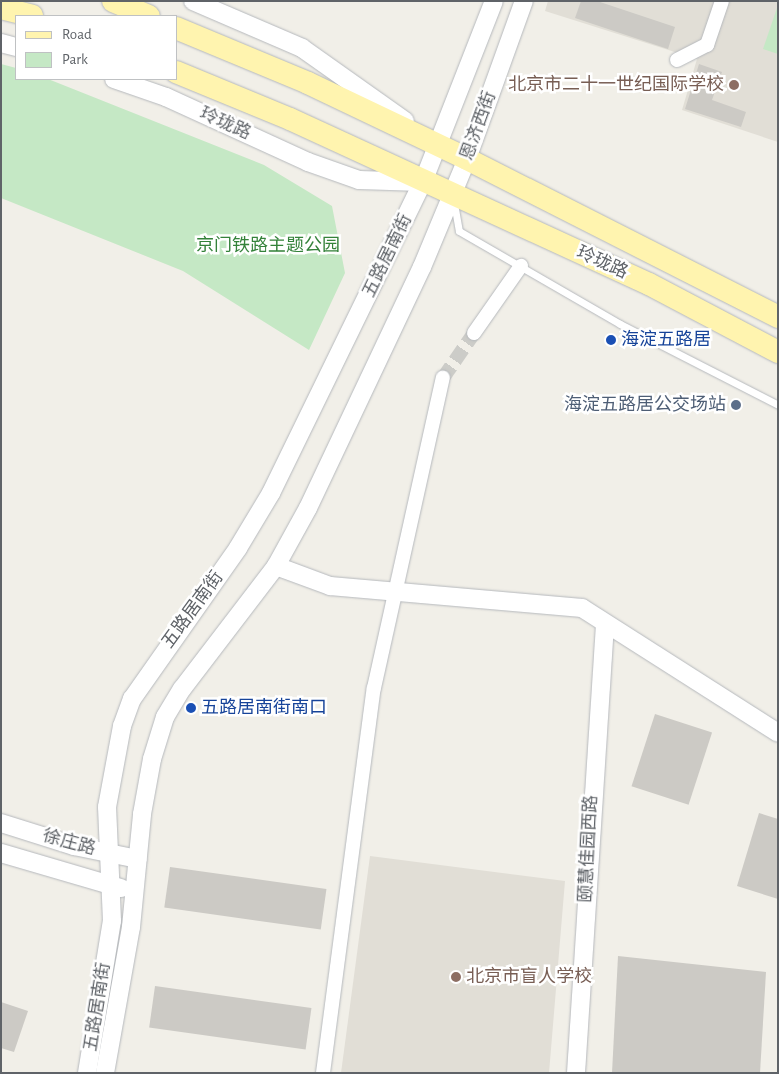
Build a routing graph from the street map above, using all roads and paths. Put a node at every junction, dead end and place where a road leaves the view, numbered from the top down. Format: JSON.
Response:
{"nodes":[{"id":1,"x":113,"y":1,"type":"edge"},
{"id":2,"x":193,"y":1,"type":"edge"},
{"id":3,"x":494,"y":1,"type":"edge"},
{"id":4,"x":524,"y":1,"type":"edge"},
{"id":5,"x":722,"y":1,"type":"edge"},
{"id":6,"x":1,"y":8,"type":"edge"},
{"id":7,"x":28,"y":15,"type":"edge"},
{"id":8,"x":147,"y":15,"type":"edge"},
{"id":9,"x":178,"y":29,"type":"edge"},
{"id":10,"x":1,"y":43,"type":"edge"},
{"id":11,"x":15,"y":47,"type":"edge"},
{"id":12,"x":677,"y":60,"type":"dead end"},
{"id":13,"x":178,"y":73,"type":"edge"},
{"id":14,"x":117,"y":80,"type":"edge"},
{"id":15,"x":438,"y":145,"type":"junction"},
{"id":16,"x":467,"y":159,"type":"junction"},
{"id":17,"x":423,"y":182,"type":"junction"},
{"id":18,"x":452,"y":194,"type":"junction"},
{"id":19,"x":522,"y":266,"type":"junction"},
{"id":20,"x":778,"y":317,"type":"edge"},
{"id":21,"x":474,"y":332,"type":"tunnel mouth"},
{"id":22,"x":778,"y":352,"type":"edge"},
{"id":23,"x":443,"y":378,"type":"tunnel mouth"},
{"id":24,"x":778,"y":405,"type":"edge"},
{"id":25,"x":276,"y":566,"type":"junction"},
{"id":26,"x":395,"y":593,"type":"junction"},
{"id":27,"x":605,"y":625,"type":"junction"},
{"id":28,"x":778,"y":733,"type":"edge"},
{"id":29,"x":1,"y":823,"type":"edge"},
{"id":30,"x":1,"y":853,"type":"edge"},
{"id":31,"x":109,"y":853,"type":"junction"},
{"id":32,"x":138,"y":859,"type":"junction"},
{"id":33,"x":110,"y":886,"type":"junction"},
{"id":34,"x":134,"y":891,"type":"junction"},
{"id":35,"x":87,"y":1073,"type":"edge"},
{"id":36,"x":105,"y":1073,"type":"edge"},
{"id":37,"x":323,"y":1073,"type":"edge"},
{"id":38,"x":576,"y":1073,"type":"edge"}],
"edges":[{"from":1,"to":8,"type":"main road"},
{"from":2,"to":15,"type":"street","name":"玲珑路"},
{"from":3,"to":15,"type":"street","name":"恩济西街"},
{"from":4,"to":16,"type":"street","name":"恩济西街"},
{"from":5,"to":12,"type":"street"},
{"from":6,"to":7,"type":"main road"},
{"from":9,"to":15,"type":"main road","name":"玲珑路"},
{"from":10,"to":11,"type":"street"},
{"from":13,"to":17,"type":"main road","name":"玲珑路"},
{"from":14,"to":17,"type":"street","name":"玲珑路"},
{"from":15,"to":16,"type":"main road","name":"玲珑路"},
{"from":15,"to":17,"type":"street","name":"恩济西街"},
{"from":16,"to":18,"type":"street","name":"恩济西街"},
{"from":16,"to":20,"type":"main road","name":"玲珑路"},
{"from":17,"to":18,"type":"main road","name":"玲珑路"},
{"from":17,"to":31,"type":"street","name":"五路居南街"},
{"from":18,"to":19,"type":"lane"},
{"from":18,"to":22,"type":"main road","name":"玲珑路"},
{"from":18,"to":25,"type":"street","name":"五路居南街"},
{"from":19,"to":21,"type":"street"},
{"from":19,"to":24,"type":"lane"},
{"from":23,"to":26,"type":"street"},
{"from":25,"to":26,"type":"street"},
{"from":25,"to":32,"type":"street","name":"五路居南街"},
{"from":26,"to":27,"type":"street"},
{"from":26,"to":37,"type":"street"},
{"from":27,"to":28,"type":"street"},
{"from":27,"to":38,"type":"street","name":"颐慧佳园西路"},
{"from":29,"to":31,"type":"street","name":"徐庄路"},
{"from":30,"to":33,"type":"street","name":"徐庄路"},
{"from":31,"to":32,"type":"street","name":"徐庄路"},
{"from":31,"to":33,"type":"street","name":"五路居南街"},
{"from":32,"to":34,"type":"street","name":"五路居南街"},
{"from":33,"to":34,"type":"street","name":"徐庄路"},
{"from":33,"to":35,"type":"street","name":"五路居南街"},
{"from":34,"to":36,"type":"street","name":"五路居南街"}]}
